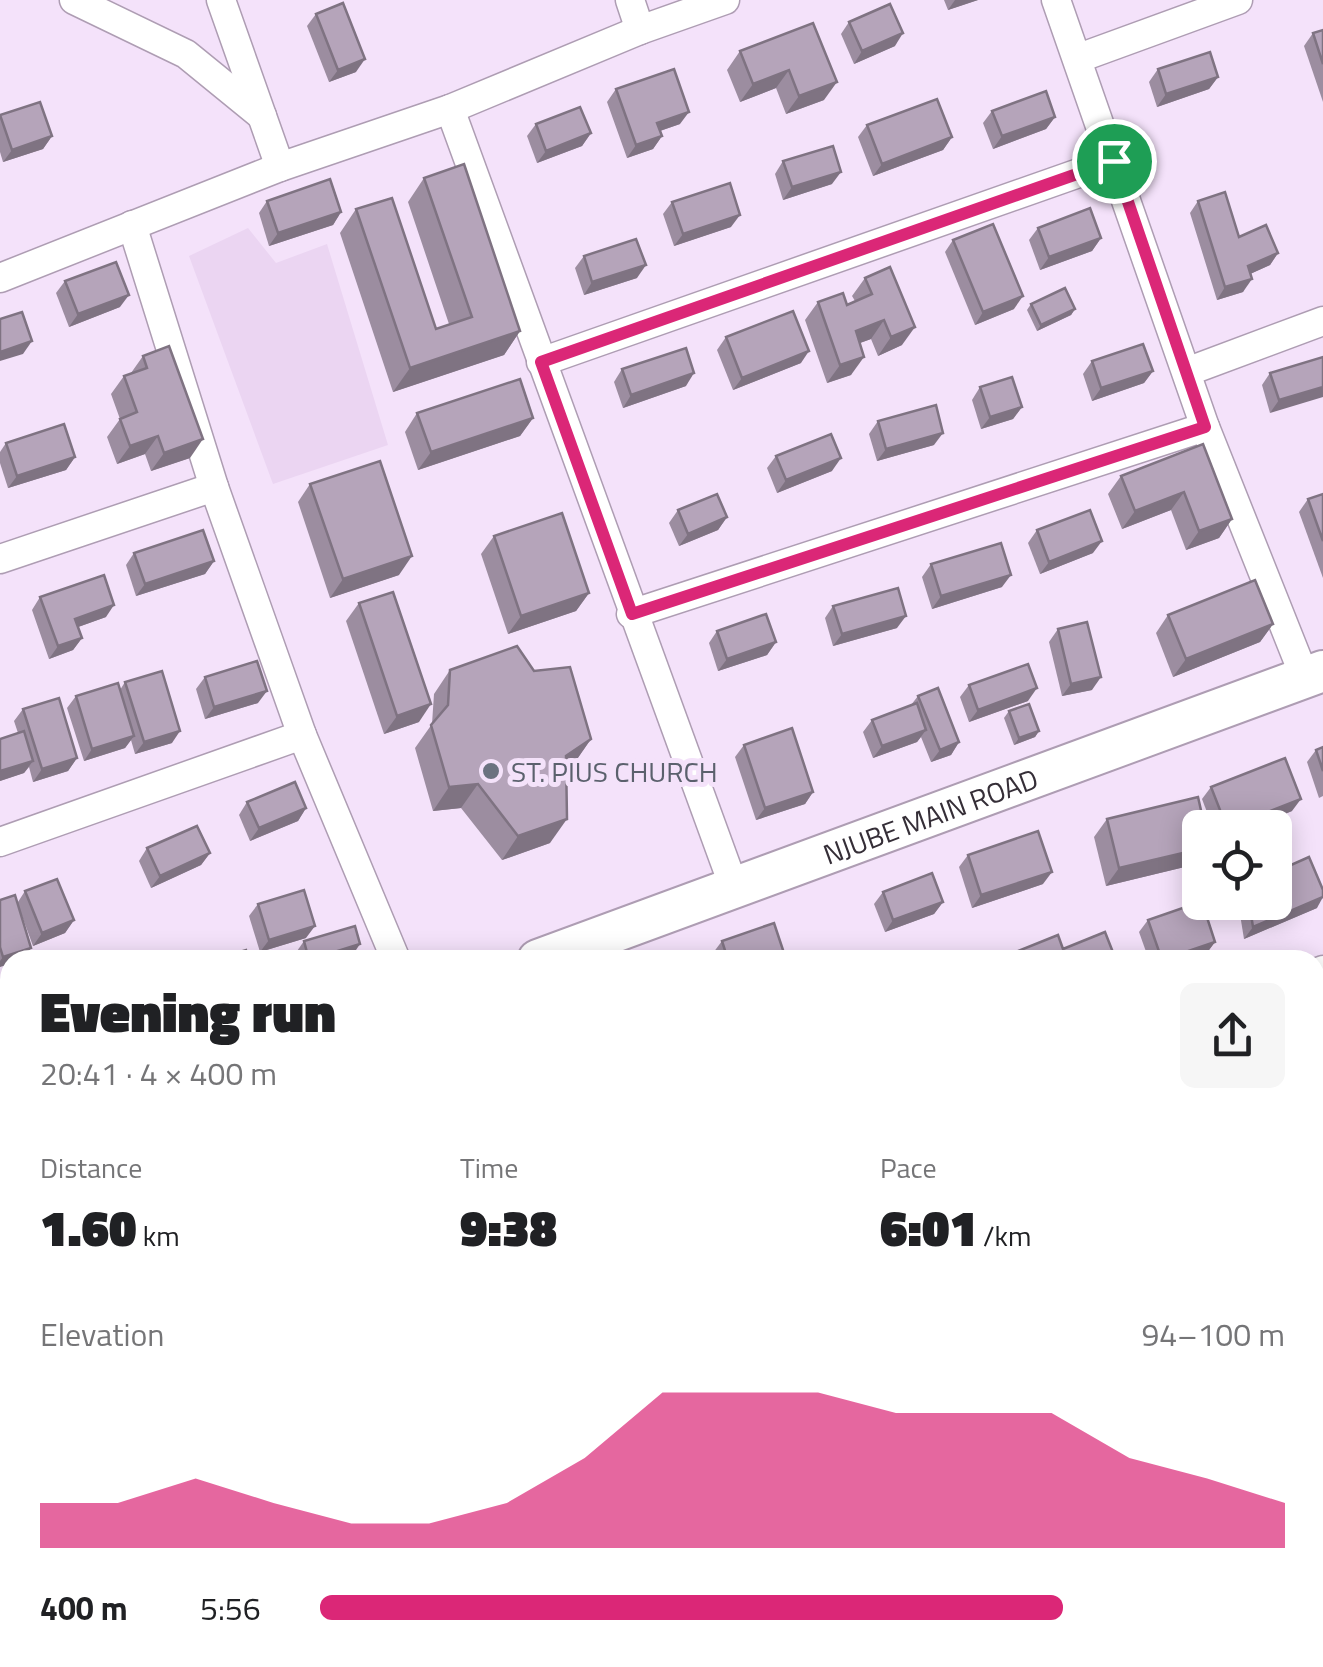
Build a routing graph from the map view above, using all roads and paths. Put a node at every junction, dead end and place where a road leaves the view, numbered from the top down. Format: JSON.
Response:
{"nodes":[{"id":1,"x":74,"y":0,"type":"edge"},
{"id":2,"x":221,"y":0,"type":"edge"},
{"id":3,"x":630,"y":0,"type":"edge"},
{"id":4,"x":726,"y":0,"type":"edge"},
{"id":5,"x":1056,"y":0,"type":"edge"},
{"id":6,"x":1238,"y":0,"type":"edge"},
{"id":7,"x":640,"y":30,"type":"junction"},
{"id":8,"x":1079,"y":58,"type":"junction"},
{"id":9,"x":450,"y":109,"type":"junction"},
{"id":10,"x":262,"y":116,"type":"junction"},
{"id":11,"x":1114,"y":161,"type":"junction"},
{"id":12,"x":280,"y":167,"type":"junction"},
{"id":13,"x":132,"y":224,"type":"junction"},
{"id":14,"x":0,"y":278,"type":"edge"},
{"id":15,"x":1323,"y":321,"type":"edge"},
{"id":16,"x":541,"y":362,"type":"junction"},
{"id":17,"x":1189,"y":371,"type":"junction"},
{"id":18,"x":1205,"y":427,"type":"junction"},
{"id":19,"x":214,"y":486,"type":"junction"},
{"id":20,"x":0,"y":559,"type":"edge"},
{"id":21,"x":632,"y":614,"type":"junction"},
{"id":22,"x":1314,"y":675,"type":"edge"},
{"id":23,"x":302,"y":736,"type":"junction"},
{"id":24,"x":0,"y":842,"type":"edge"},
{"id":25,"x":735,"y":890,"type":"junction"},
{"id":26,"x":392,"y":950,"type":"edge"},
{"id":27,"x":566,"y":950,"type":"edge"}],
"edges":[{"from":1,"to":10,"type":"street"},
{"from":2,"to":10,"type":"street"},
{"from":3,"to":7,"type":"street"},
{"from":4,"to":7,"type":"street"},
{"from":5,"to":8,"type":"street"},
{"from":6,"to":8,"type":"street"},
{"from":7,"to":9,"type":"street"},
{"from":8,"to":11,"type":"street"},
{"from":9,"to":12,"type":"street"},
{"from":9,"to":16,"type":"street"},
{"from":10,"to":12,"type":"street"},
{"from":11,"to":16,"type":"street"},
{"from":11,"to":17,"type":"street"},
{"from":12,"to":13,"type":"street"},
{"from":13,"to":14,"type":"street"},
{"from":13,"to":19,"type":"street"},
{"from":15,"to":17,"type":"street"},
{"from":16,"to":21,"type":"street"},
{"from":17,"to":18,"type":"street"},
{"from":18,"to":21,"type":"street"},
{"from":18,"to":22,"type":"street"},
{"from":19,"to":20,"type":"street"},
{"from":19,"to":23,"type":"street"},
{"from":21,"to":25,"type":"street"},
{"from":22,"to":25,"type":"street","name":"NJUBE MAIN ROAD"},
{"from":23,"to":24,"type":"street"},
{"from":23,"to":26,"type":"street"},
{"from":25,"to":27,"type":"street","name":"NJUBE MAIN ROAD"}]}
